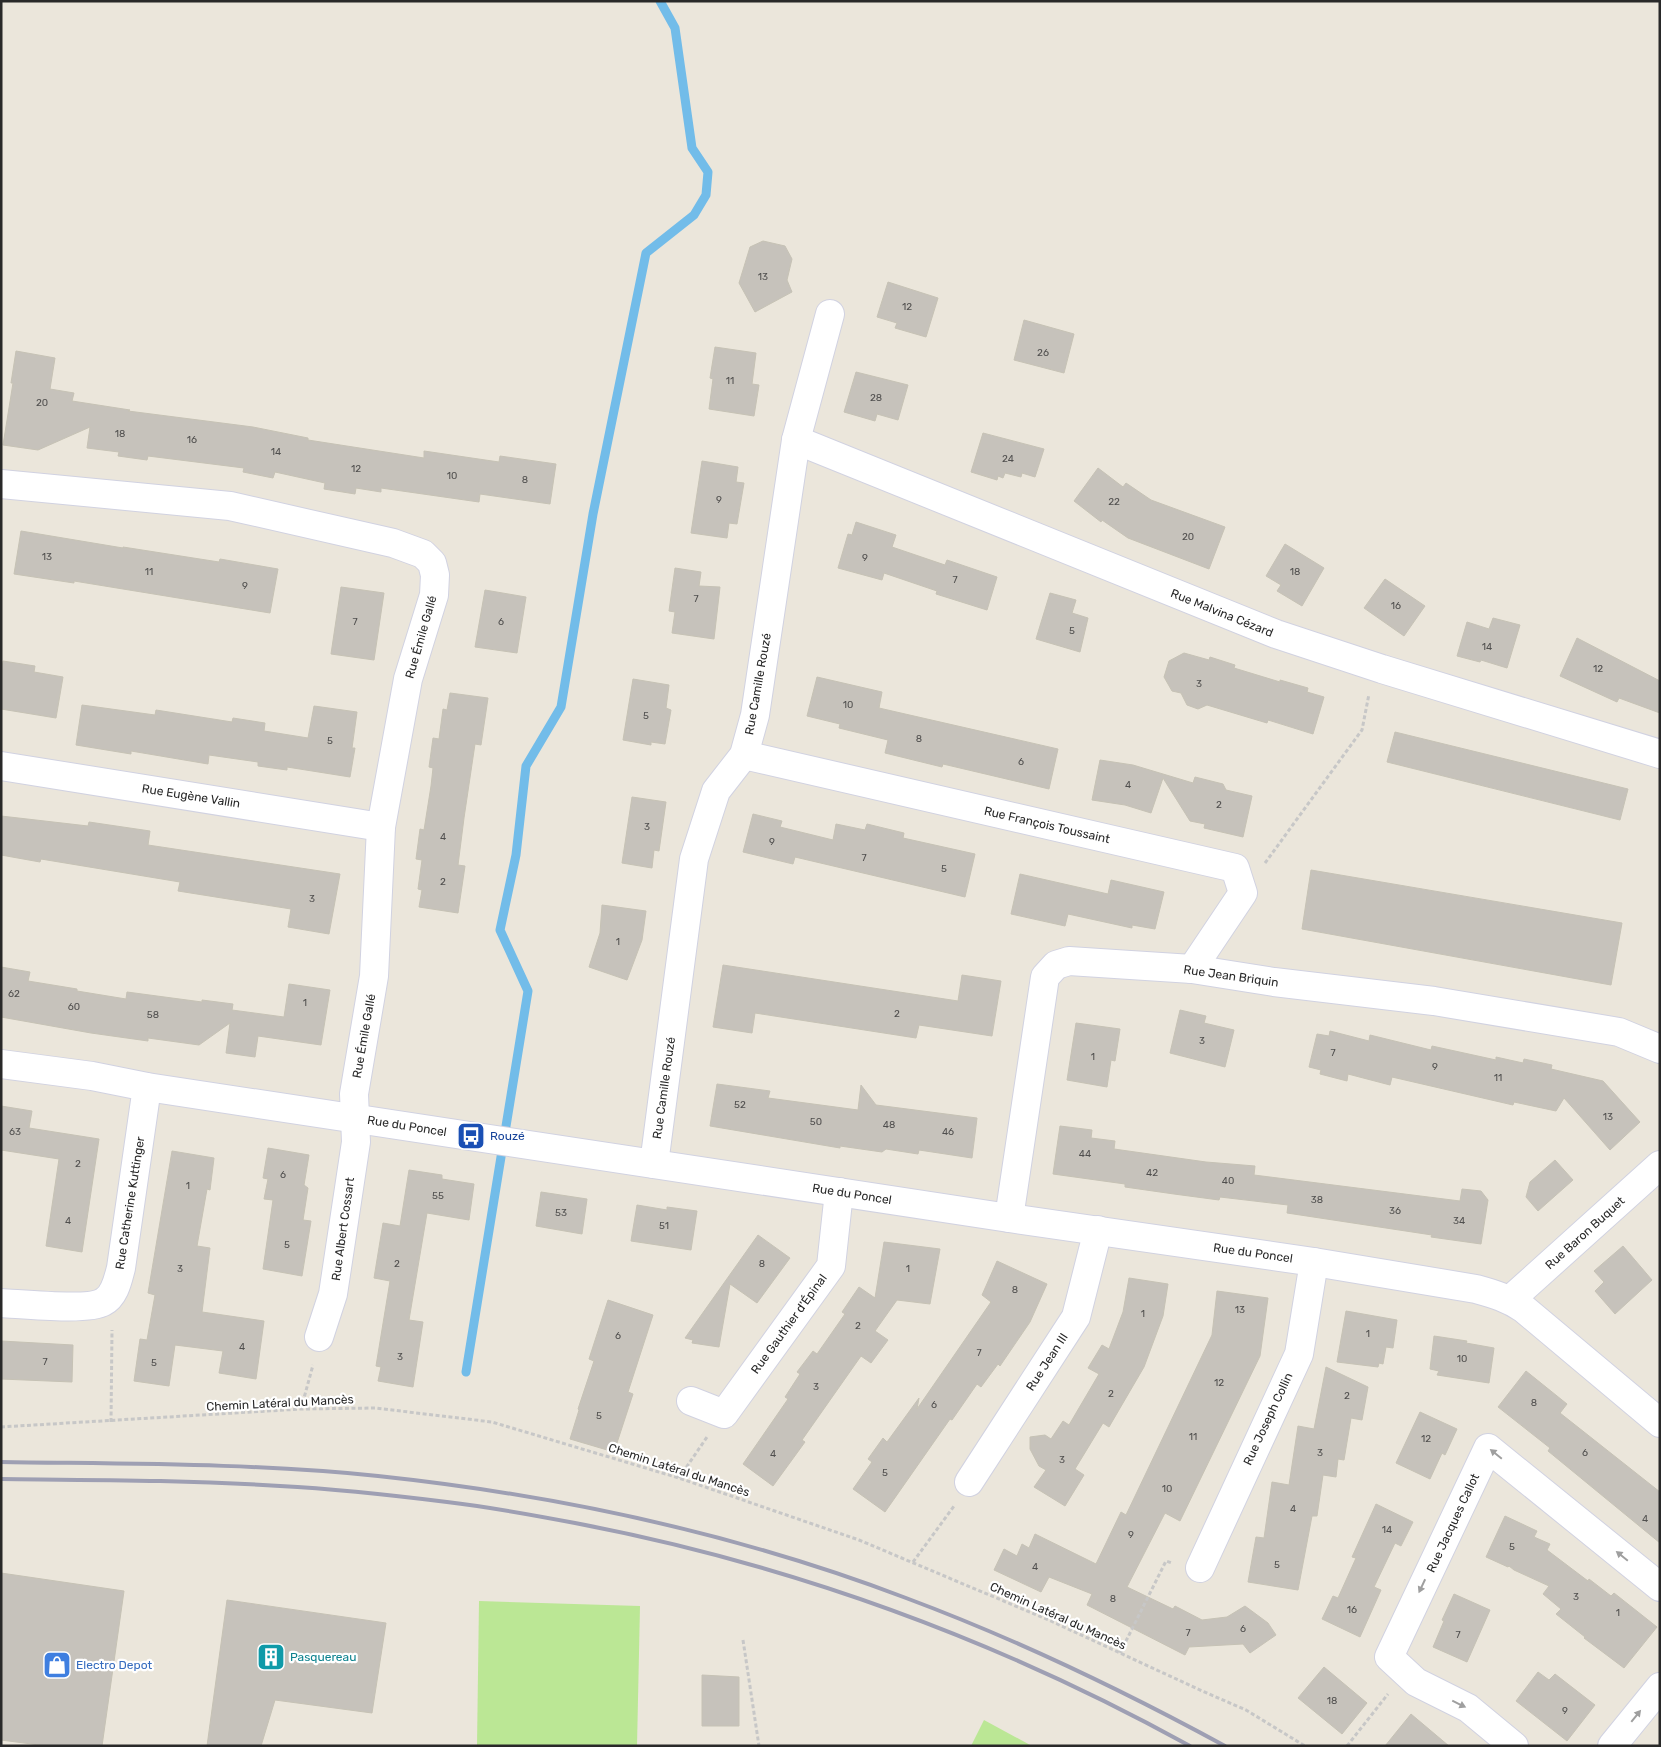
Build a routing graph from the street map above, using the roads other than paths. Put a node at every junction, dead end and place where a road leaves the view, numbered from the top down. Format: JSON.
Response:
{"nodes":[{"id":1,"x":830,"y":314,"type":"dead end"},
{"id":2,"x":796,"y":440,"type":"junction"},
{"id":3,"x":1,"y":484,"type":"edge"},
{"id":4,"x":1660,"y":754,"type":"edge"},
{"id":5,"x":744,"y":755,"type":"junction"},
{"id":6,"x":1,"y":766,"type":"edge"},
{"id":7,"x":381,"y":827,"type":"junction"},
{"id":8,"x":1192,"y":969,"type":"junction"},
{"id":9,"x":1660,"y":1049,"type":"edge"},
{"id":10,"x":1,"y":1064,"type":"edge"},
{"id":11,"x":147,"y":1087,"type":"junction"},
{"id":12,"x":355,"y":1118,"type":"junction"},
{"id":13,"x":654,"y":1164,"type":"junction"},
{"id":14,"x":1660,"y":1165,"type":"edge"},
{"id":15,"x":839,"y":1192,"type":"junction"},
{"id":16,"x":1009,"y":1218,"type":"junction"},
{"id":17,"x":1098,"y":1230,"type":"junction"},
{"id":18,"x":1314,"y":1262,"type":"junction"},
{"id":19,"x":1510,"y":1300,"type":"junction"},
{"id":20,"x":1,"y":1303,"type":"edge"},
{"id":21,"x":319,"y":1337,"type":"road end"},
{"id":22,"x":691,"y":1401,"type":"dead end"},
{"id":23,"x":1660,"y":1423,"type":"edge"},
{"id":24,"x":969,"y":1482,"type":"road end"},
{"id":25,"x":1200,"y":1568,"type":"road end"},
{"id":26,"x":1660,"y":1587,"type":"edge"},
{"id":27,"x":1660,"y":1687,"type":"edge"},
{"id":28,"x":1514,"y":1746,"type":"edge"},
{"id":29,"x":1612,"y":1746,"type":"edge"}],
"edges":[{"from":1,"to":2,"type":"street","name":"Rue Camille Rouzé"},
{"from":2,"to":4,"type":"street","name":"Rue Malvina Cézard"},
{"from":2,"to":5,"type":"street","name":"Rue Camille Rouzé"},
{"from":3,"to":7,"type":"street","name":"Rue Émile Gallé"},
{"from":5,"to":8,"type":"street","name":"Rue François Toussaint"},
{"from":5,"to":13,"type":"street","name":"Rue Camille Rouzé"},
{"from":6,"to":7,"type":"street","name":"Rue Eugène Vallin"},
{"from":7,"to":12,"type":"street","name":"Rue Émile Gallé"},
{"from":8,"to":9,"type":"street","name":"Rue Jean Briquin"},
{"from":8,"to":16,"type":"street","name":"Rue Jean Briquin"},
{"from":10,"to":11,"type":"street","name":"Rue du Poncel"},
{"from":11,"to":12,"type":"street","name":"Rue du Poncel"},
{"from":11,"to":20,"type":"street","name":"Rue Catherine Kuttinger"},
{"from":12,"to":13,"type":"street","name":"Rue du Poncel"},
{"from":12,"to":21,"type":"street","name":"Rue Albert Cossart"},
{"from":13,"to":15,"type":"street","name":"Rue du Poncel"},
{"from":14,"to":19,"type":"street","name":"Rue Baron Buquet"},
{"from":15,"to":16,"type":"street","name":"Rue du Poncel"},
{"from":15,"to":22,"type":"street","name":"Rue Gauthier d'Épinal"},
{"from":16,"to":17,"type":"street","name":"Rue du Poncel"},
{"from":17,"to":18,"type":"street","name":"Rue du Poncel"},
{"from":17,"to":24,"type":"street","name":"Rue Jean III"},
{"from":18,"to":19,"type":"street","name":"Rue du Poncel"},
{"from":18,"to":25,"type":"street","name":"Rue Joseph Collin"},
{"from":19,"to":23,"type":"street","name":"Rue du Poncel"},
{"from":26,"to":28,"type":"street","name":"Rue Jacques Callot","one_way":true},
{"from":29,"to":27,"type":"street","one_way":true}]}
